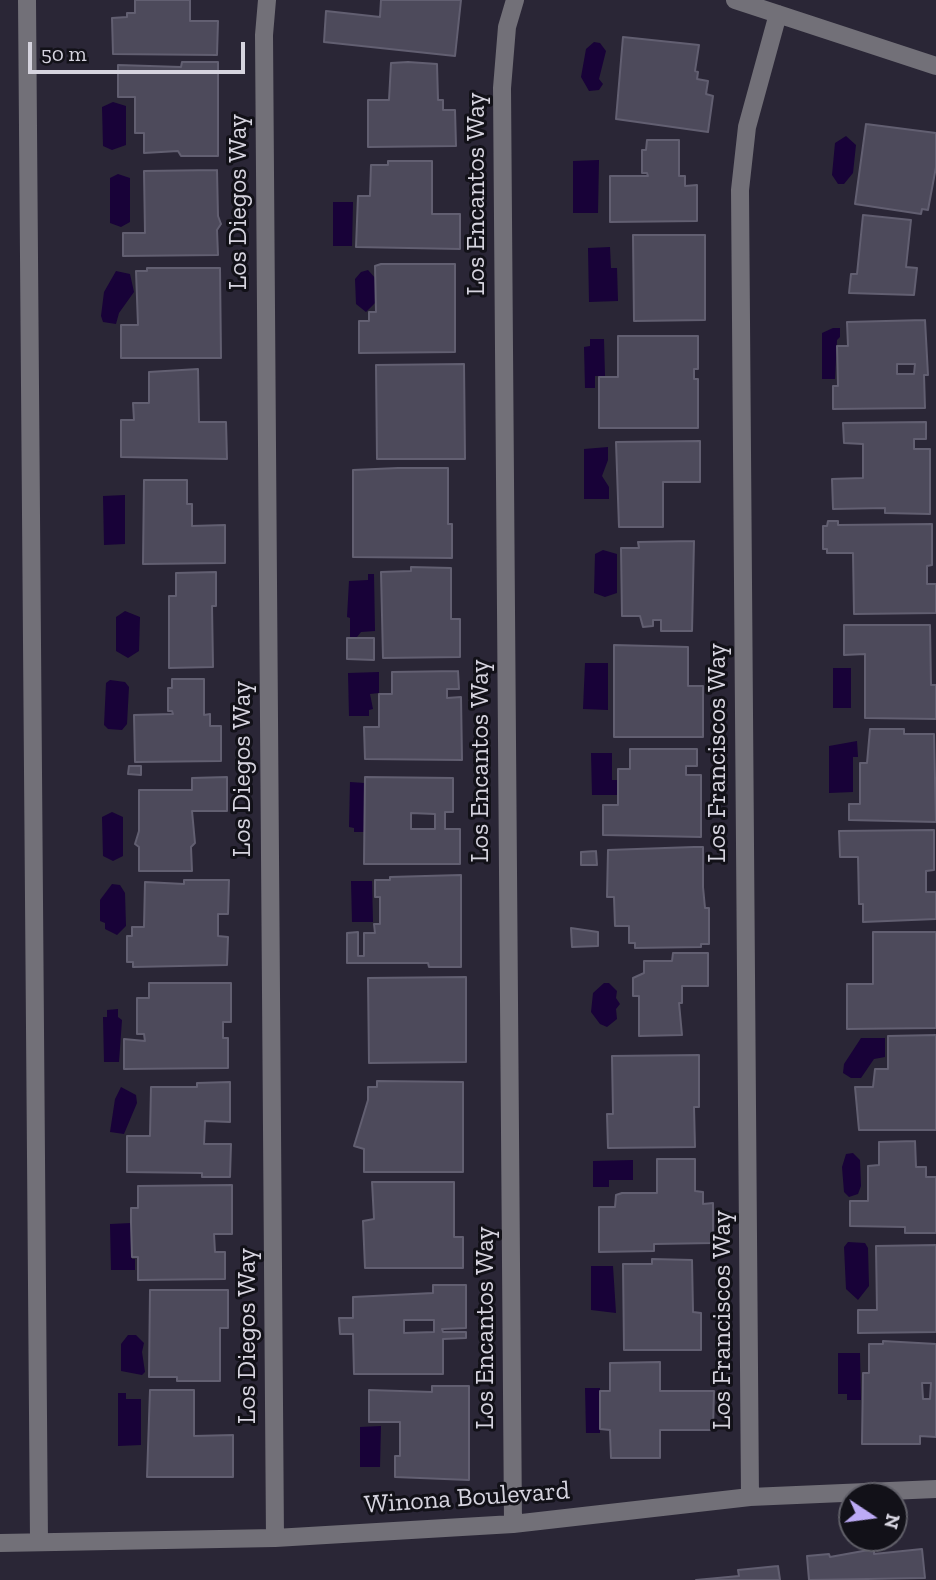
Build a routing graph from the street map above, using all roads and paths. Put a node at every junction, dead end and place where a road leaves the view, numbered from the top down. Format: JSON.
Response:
{"nodes":[{"id":1,"x":27,"y":0,"type":"edge"},
{"id":2,"x":267,"y":0,"type":"edge"},
{"id":3,"x":515,"y":0,"type":"edge"},
{"id":4,"x":735,"y":0,"type":"edge"},
{"id":5,"x":778,"y":13,"type":"junction"},
{"id":6,"x":936,"y":66,"type":"edge"},
{"id":7,"x":936,"y":1489,"type":"edge"},
{"id":8,"x":750,"y":1497,"type":"junction"},
{"id":9,"x":513,"y":1524,"type":"junction"},
{"id":10,"x":275,"y":1538,"type":"junction"},
{"id":11,"x":39,"y":1542,"type":"junction"},
{"id":12,"x":0,"y":1543,"type":"edge"}],
"edges":[{"from":1,"to":11,"type":"street"},
{"from":2,"to":10,"type":"street","name":"Los Diegos Way"},
{"from":3,"to":9,"type":"street","name":"Los Encantos Way"},
{"from":4,"to":5,"type":"street"},
{"from":5,"to":6,"type":"street"},
{"from":5,"to":8,"type":"street","name":"Los Franciscos Way"},
{"from":7,"to":8,"type":"street","name":"Winona Boulevard"},
{"from":8,"to":9,"type":"street","name":"Winona Boulevard"},
{"from":9,"to":10,"type":"street","name":"Winona Boulevard"},
{"from":10,"to":11,"type":"street","name":"Winona Boulevard"},
{"from":11,"to":12,"type":"street","name":"Winona Boulevard"}]}
